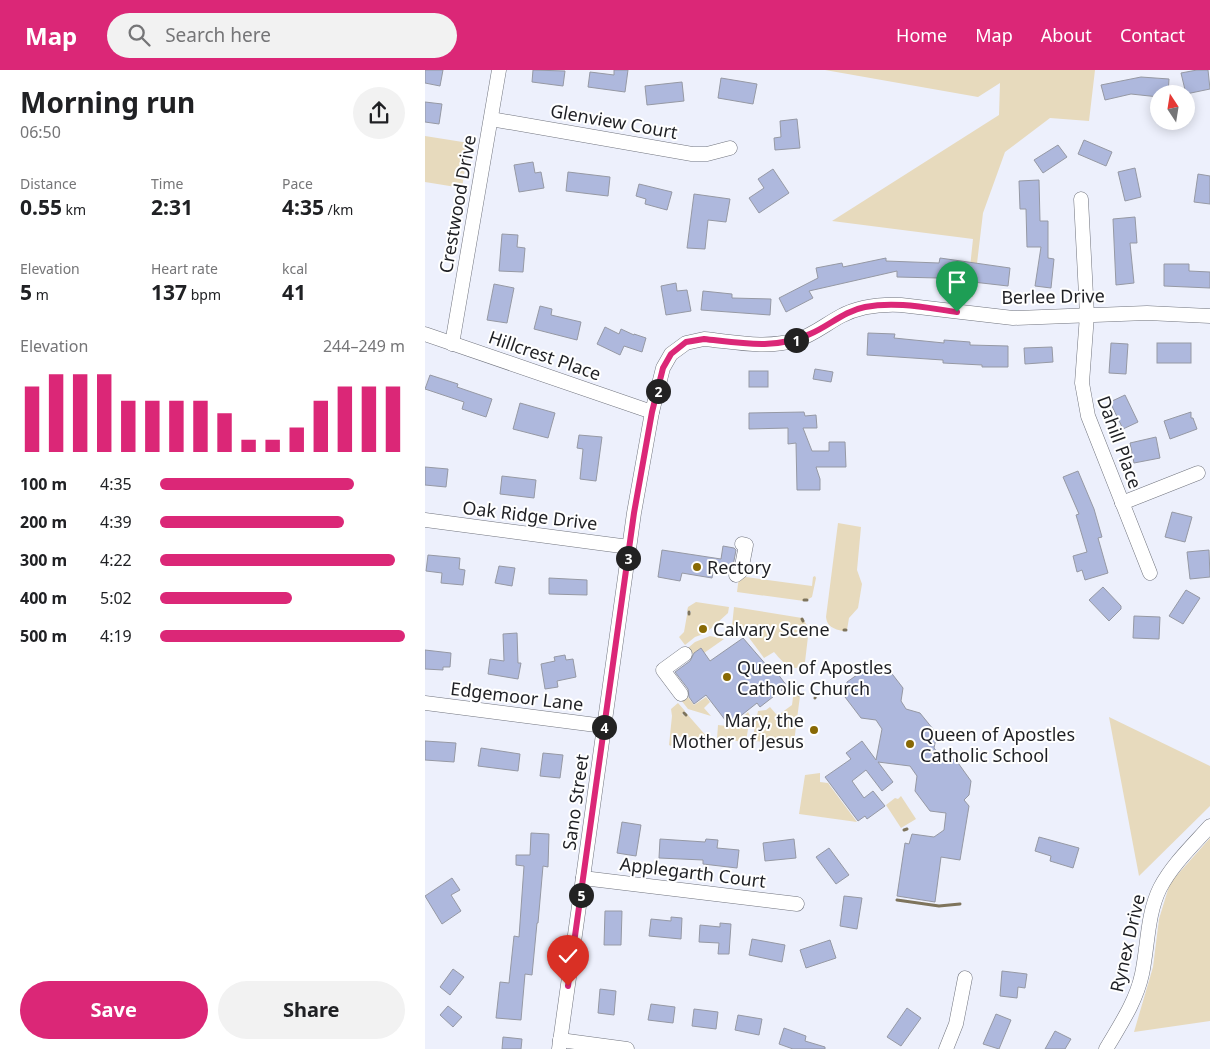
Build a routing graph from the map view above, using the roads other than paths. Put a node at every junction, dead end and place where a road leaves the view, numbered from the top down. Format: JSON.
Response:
{"nodes":[{"id":1,"x":499,"y":70,"type":"edge"},
{"id":2,"x":491,"y":119,"type":"junction"},
{"id":3,"x":730,"y":148,"type":"dead end"},
{"id":4,"x":1081,"y":199,"type":"dead end"},
{"id":5,"x":1087,"y":315,"type":"junction"},
{"id":6,"x":1210,"y":316,"type":"edge"},
{"id":7,"x":425,"y":334,"type":"edge"},
{"id":8,"x":452,"y":344,"type":"junction"},
{"id":9,"x":652,"y":412,"type":"junction"},
{"id":10,"x":1198,"y":473,"type":"dead end"},
{"id":11,"x":1122,"y":503,"type":"junction"},
{"id":12,"x":425,"y":520,"type":"edge"},
{"id":13,"x":743,"y":544,"type":"dead end"},
{"id":14,"x":629,"y":547,"type":"junction"},
{"id":15,"x":1150,"y":573,"type":"dead end"},
{"id":16,"x":736,"y":575,"type":"dead end"},
{"id":17,"x":685,"y":654,"type":"dead end"},
{"id":18,"x":681,"y":694,"type":"dead end"},
{"id":19,"x":425,"y":703,"type":"edge"},
{"id":20,"x":604,"y":726,"type":"junction"},
{"id":21,"x":1210,"y":826,"type":"edge"},
{"id":22,"x":583,"y":878,"type":"junction"},
{"id":23,"x":797,"y":904,"type":"dead end"},
{"id":24,"x":965,"y":978,"type":"dead end"},
{"id":25,"x":560,"y":1044,"type":"edge"},
{"id":26,"x":627,"y":1049,"type":"edge"},
{"id":27,"x":946,"y":1049,"type":"edge"},
{"id":28,"x":1106,"y":1049,"type":"edge"}],
"edges":[{"from":1,"to":2,"type":"street","name":"Crestwood Drive"},
{"from":2,"to":3,"type":"street","name":"Glenview Court"},
{"from":2,"to":8,"type":"street","name":"Crestwood Drive"},
{"from":4,"to":5,"type":"street","name":"Dahill Place"},
{"from":5,"to":6,"type":"street","name":"Berlee Drive"},
{"from":5,"to":9,"type":"street","name":"Berlee Drive"},
{"from":5,"to":11,"type":"street","name":"Dahill Place"},
{"from":7,"to":8,"type":"street","name":"Hillcrest Place"},
{"from":8,"to":9,"type":"street","name":"Hillcrest Place"},
{"from":9,"to":14,"type":"street","name":"Sano Street"},
{"from":10,"to":11,"type":"street"},
{"from":11,"to":15,"type":"street","name":"Dahill Place"},
{"from":12,"to":14,"type":"street","name":"Oak Ridge Drive"},
{"from":13,"to":16,"type":"street"},
{"from":14,"to":20,"type":"street","name":"Sano Street"},
{"from":17,"to":18,"type":"street"},
{"from":19,"to":20,"type":"street","name":"Edgemoor Lane"},
{"from":20,"to":22,"type":"street","name":"Sano Street"},
{"from":21,"to":28,"type":"street","name":"Rynex Drive"},
{"from":22,"to":23,"type":"street","name":"Applegarth Court"},
{"from":22,"to":25,"type":"street","name":"Sano Street"},
{"from":24,"to":27,"type":"street"},
{"from":25,"to":26,"type":"street"}]}
